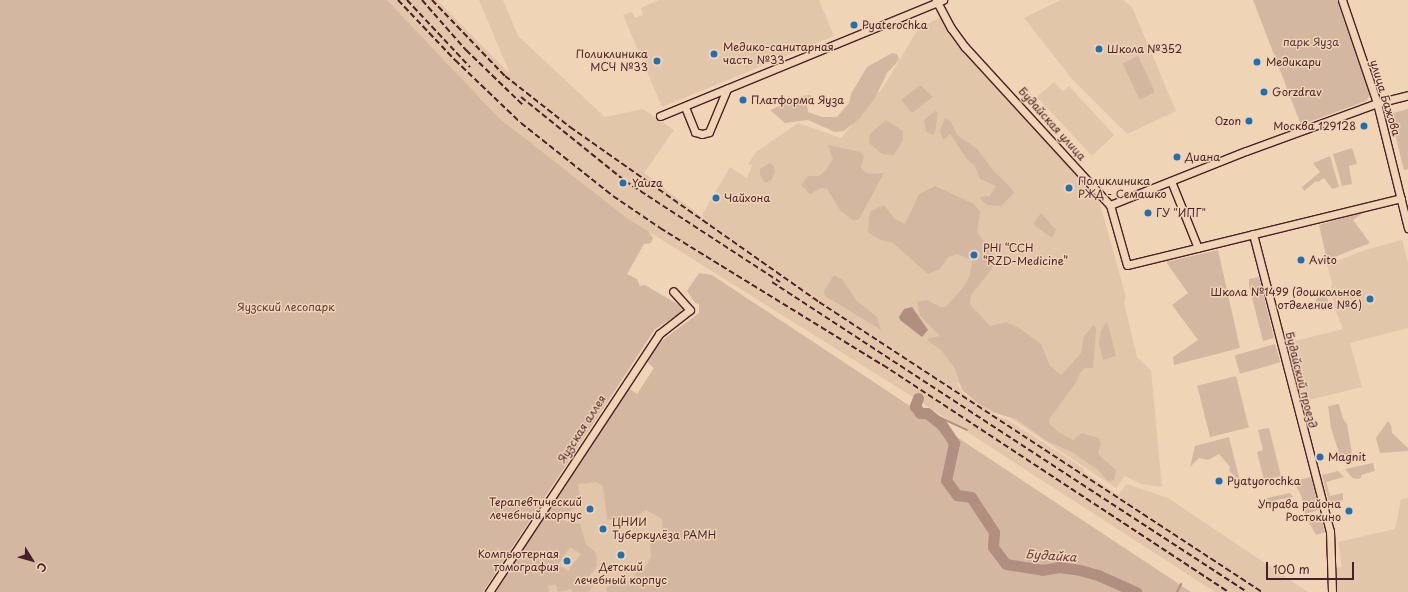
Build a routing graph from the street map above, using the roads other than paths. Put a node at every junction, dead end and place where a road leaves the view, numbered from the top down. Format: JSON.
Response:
{"nodes":[{"id":1,"x":1342,"y":0,"type":"edge"},
{"id":2,"x":938,"y":1,"type":"edge"},
{"id":3,"x":727,"y":89,"type":"junction"},
{"id":4,"x":1408,"y":96,"type":"edge"},
{"id":5,"x":1377,"y":103,"type":"junction"},
{"id":6,"x":685,"y":107,"type":"junction"},
{"id":7,"x":660,"y":116,"type":"dead end"},
{"id":8,"x":1171,"y":181,"type":"junction"},
{"id":9,"x":1401,"y":198,"type":"junction"},
{"id":10,"x":1110,"y":205,"type":"junction"},
{"id":11,"x":1408,"y":228,"type":"edge"},
{"id":12,"x":1253,"y":234,"type":"junction"},
{"id":13,"x":1198,"y":248,"type":"junction"},
{"id":14,"x":673,"y":291,"type":"dead end"},
{"id":15,"x":489,"y":592,"type":"edge"},
{"id":16,"x":1332,"y":592,"type":"edge"}],
"edges":[{"from":1,"to":5,"type":"street","name":"улица Бажова"},
{"from":2,"to":3,"type":"street"},
{"from":2,"to":10,"type":"street","name":"Будайская улица"},
{"from":3,"to":6,"type":"street"},
{"from":3,"to":6,"type":"street"},
{"from":4,"to":5,"type":"street"},
{"from":5,"to":8,"type":"street"},
{"from":5,"to":9,"type":"street","name":"улица Бажова"},
{"from":6,"to":7,"type":"street"},
{"from":8,"to":10,"type":"street"},
{"from":8,"to":13,"type":"street"},
{"from":9,"to":11,"type":"street","name":"улица Бажова"},
{"from":9,"to":12,"type":"street","name":"Будайская улица"},
{"from":10,"to":13,"type":"street","name":"Будайская улица"},
{"from":12,"to":13,"type":"street","name":"Будайская улица"},
{"from":12,"to":16,"type":"street","name":"Будайский проезд"},
{"from":14,"to":15,"type":"street","name":"Яузская аллея"}]}
